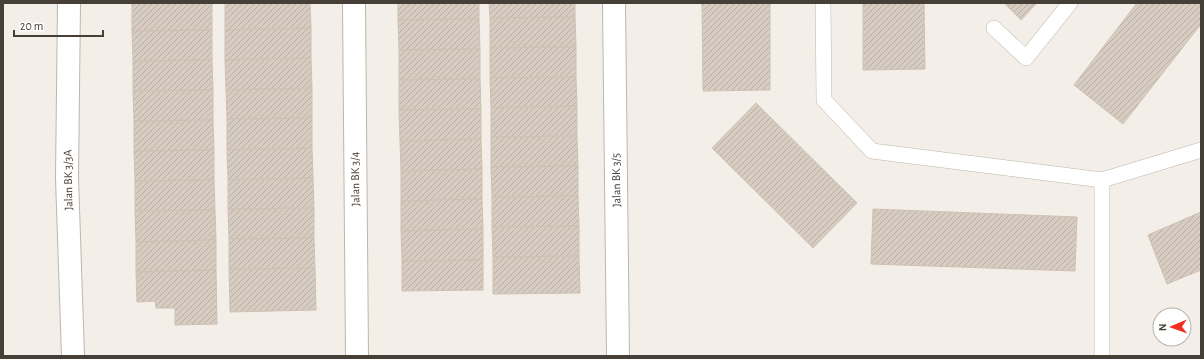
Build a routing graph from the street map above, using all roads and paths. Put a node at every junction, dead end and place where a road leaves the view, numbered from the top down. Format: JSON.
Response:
{"nodes":[{"id":1,"x":69,"y":3,"type":"edge"},
{"id":2,"x":354,"y":3,"type":"edge"},
{"id":3,"x":614,"y":3,"type":"edge"},
{"id":4,"x":823,"y":3,"type":"edge"},
{"id":5,"x":1070,"y":3,"type":"edge"},
{"id":6,"x":994,"y":28,"type":"dead end"},
{"id":7,"x":1201,"y":150,"type":"edge"},
{"id":8,"x":1102,"y":180,"type":"junction"},
{"id":9,"x":73,"y":356,"type":"edge"},
{"id":10,"x":357,"y":356,"type":"edge"},
{"id":11,"x":618,"y":356,"type":"edge"},
{"id":12,"x":1102,"y":356,"type":"edge"}],
"edges":[{"from":1,"to":9,"type":"street","name":"Jalan BK 3/3A"},
{"from":2,"to":10,"type":"street","name":"Jalan BK 3/4"},
{"from":3,"to":11,"type":"street","name":"Jalan BK 3/5"},
{"from":4,"to":8,"type":"lane"},
{"from":5,"to":6,"type":"lane"},
{"from":7,"to":8,"type":"lane"},
{"from":8,"to":12,"type":"lane"}]}
